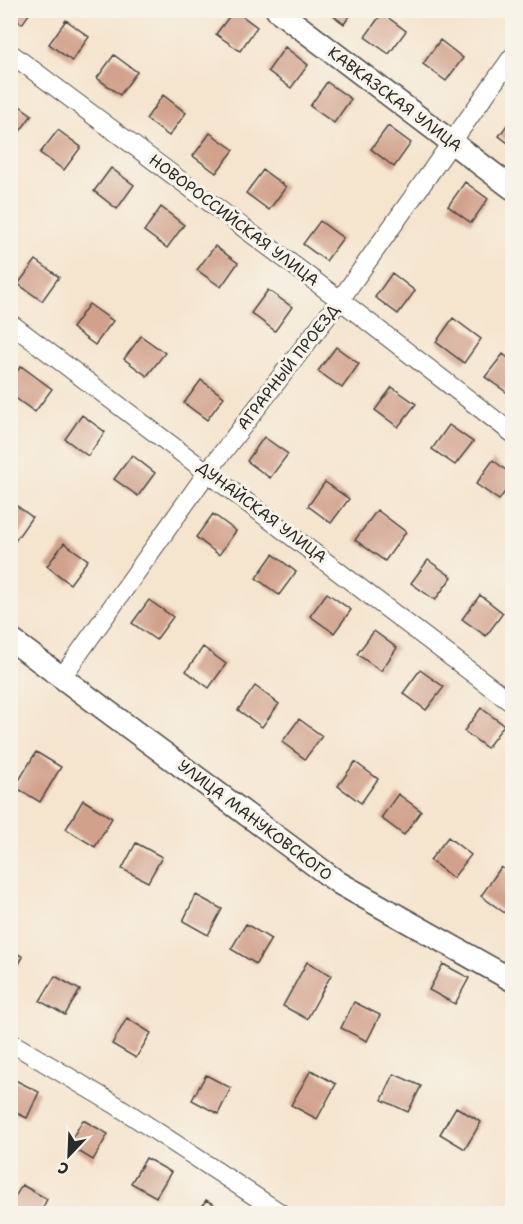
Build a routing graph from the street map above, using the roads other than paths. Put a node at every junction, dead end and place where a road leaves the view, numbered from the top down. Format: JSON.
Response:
{"nodes":[{"id":1,"x":277,"y":10,"type":"edge"},
{"id":2,"x":10,"y":53,"type":"edge"},
{"id":3,"x":513,"y":57,"type":"edge"},
{"id":4,"x":451,"y":142,"type":"junction"},
{"id":5,"x":513,"y":188,"type":"edge"},
{"id":6,"x":340,"y":300,"type":"junction"},
{"id":7,"x":10,"y":323,"type":"edge"},
{"id":8,"x":513,"y":433,"type":"edge"},
{"id":9,"x":208,"y":470,"type":"junction"},
{"id":10,"x":10,"y":639,"type":"edge"},
{"id":11,"x":62,"y":677,"type":"junction"},
{"id":12,"x":513,"y":703,"type":"edge"},
{"id":13,"x":513,"y":980,"type":"edge"},
{"id":14,"x":10,"y":1042,"type":"edge"},
{"id":15,"x":282,"y":1214,"type":"edge"}],
"edges":[{"from":1,"to":4,"type":"street","name":"КАВКАЗСКАЯ УЛИЦА"},
{"from":2,"to":6,"type":"street","name":"НОВОРОССИЙСКАЯ УЛИЦА"},
{"from":3,"to":4,"type":"street","name":"АГРАРНЫЙ ПРОЕЗД"},
{"from":4,"to":5,"type":"street","name":"КАВКАЗСКАЯ УЛИЦА"},
{"from":4,"to":6,"type":"street","name":"АГРАРНЫЙ ПРОЕЗД"},
{"from":6,"to":8,"type":"street","name":"НОВОРОССИЙСКАЯ УЛИЦА"},
{"from":6,"to":9,"type":"street","name":"АГРАРНЫЙ ПРОЕЗД"},
{"from":7,"to":9,"type":"street","name":"ДУНАЙСКАЯ УЛИЦА"},
{"from":9,"to":11,"type":"street","name":"АГРАРНЫЙ ПРОЕЗД"},
{"from":9,"to":12,"type":"street","name":"ДУНАЙСКАЯ УЛИЦА"},
{"from":10,"to":11,"type":"street","name":"УЛИЦА МАНУКОВСКОГО"},
{"from":11,"to":13,"type":"street","name":"УЛИЦА МАНУКОВСКОГО"},
{"from":14,"to":15,"type":"street"}]}
